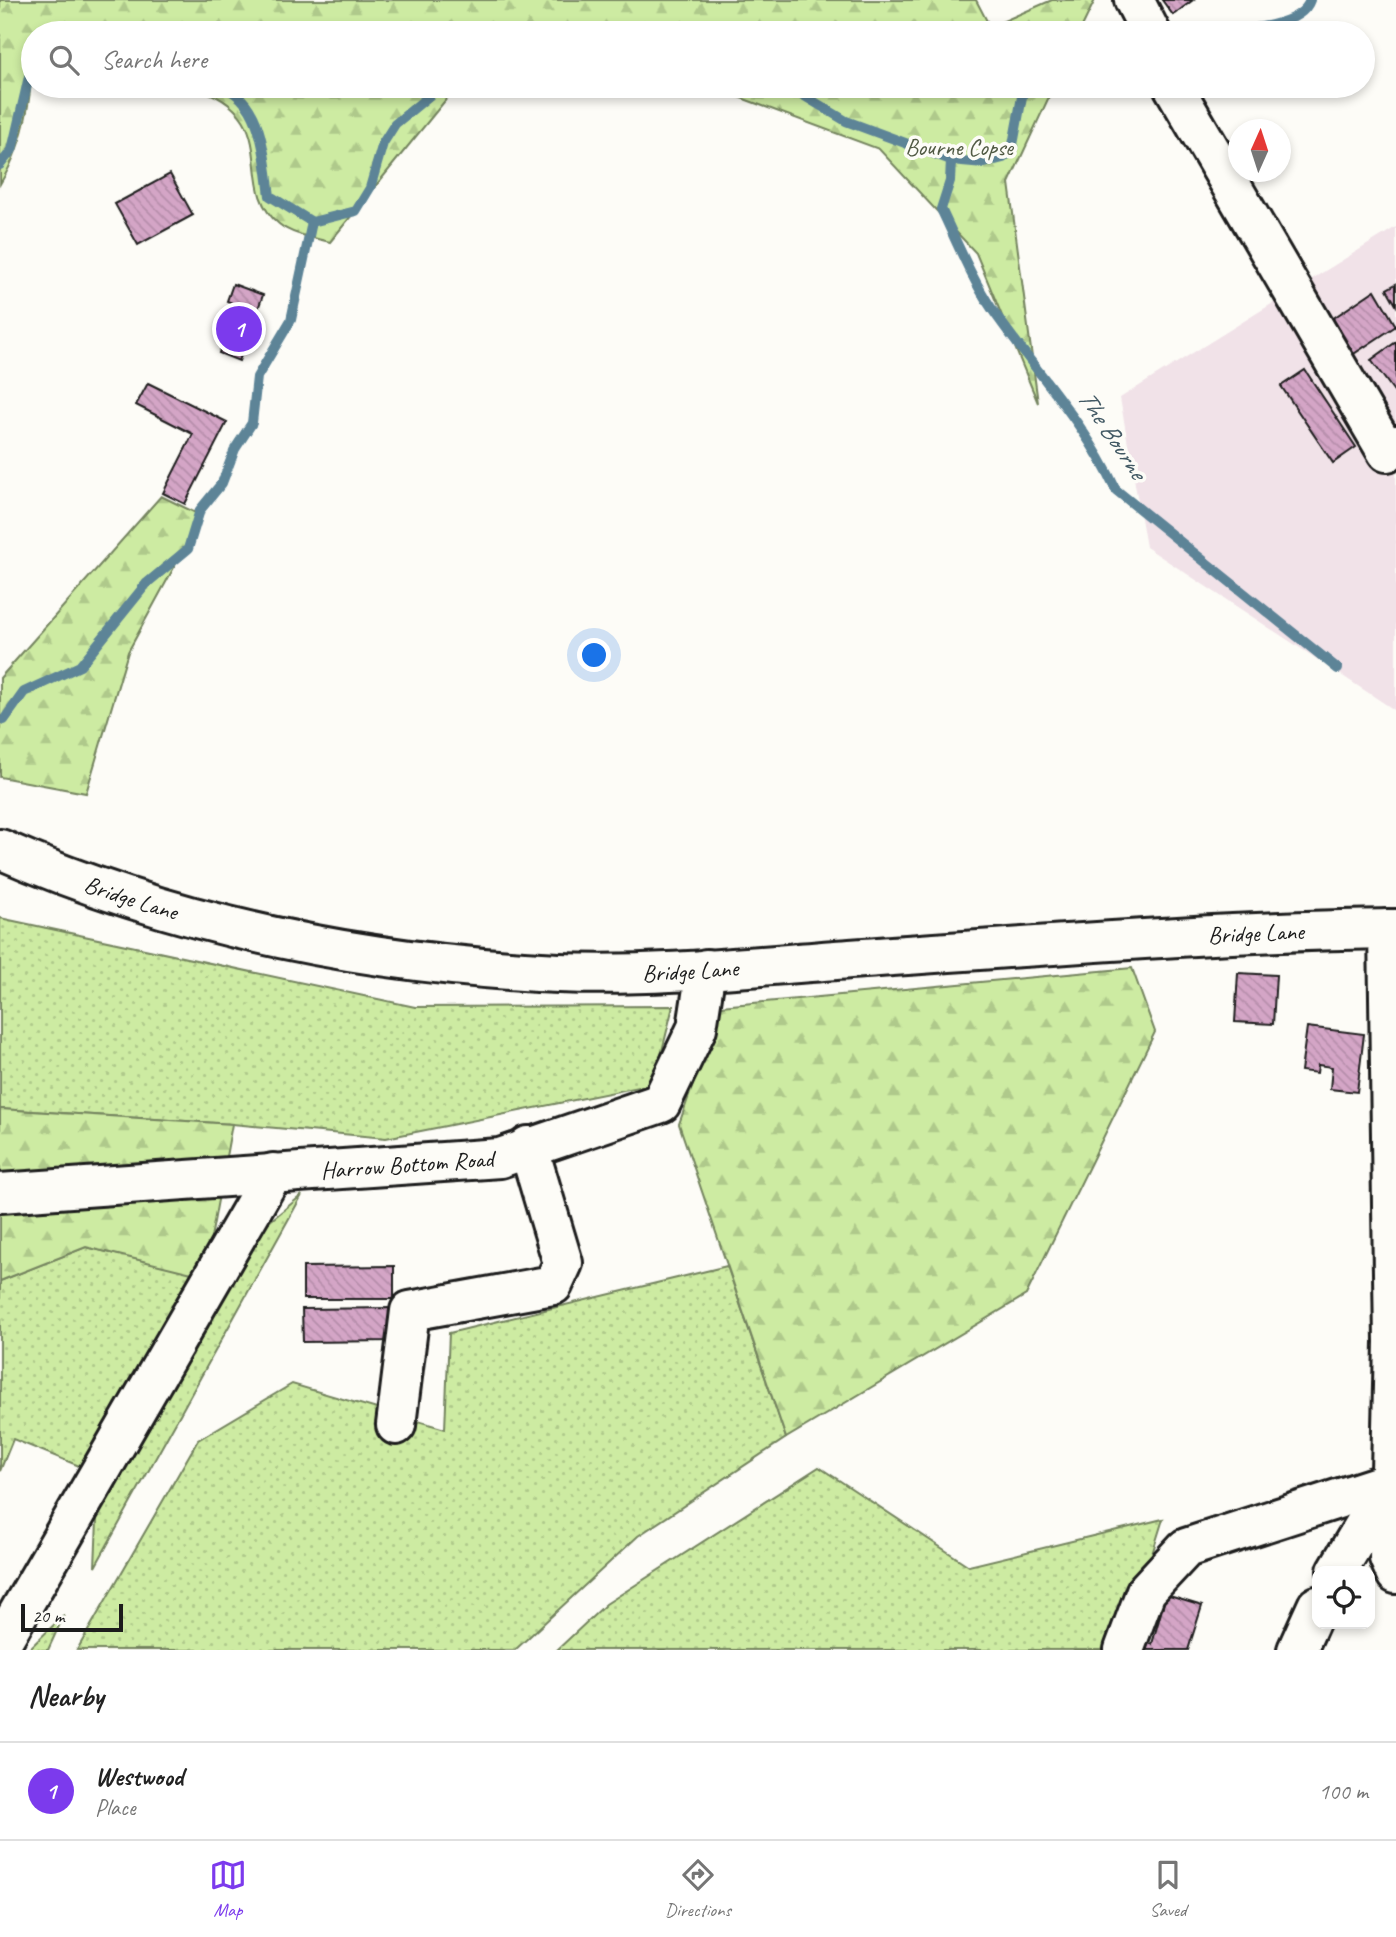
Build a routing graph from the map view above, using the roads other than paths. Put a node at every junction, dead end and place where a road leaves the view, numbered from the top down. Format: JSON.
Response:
{"nodes":[{"id":1,"x":1180,"y":98,"type":"edge"},
{"id":2,"x":1396,"y":445,"type":"edge"},
{"id":3,"x":0,"y":849,"type":"edge"},
{"id":4,"x":1392,"y":929,"type":"edge"},
{"id":5,"x":706,"y":969,"type":"junction"},
{"id":6,"x":528,"y":1146,"type":"junction"},
{"id":7,"x":273,"y":1173,"type":"junction"},
{"id":8,"x":0,"y":1193,"type":"edge"},
{"id":9,"x":1394,"y":1232,"type":"edge"},
{"id":10,"x":396,"y":1425,"type":"dead end"},
{"id":11,"x":1390,"y":1482,"type":"junction"},
{"id":12,"x":1340,"y":1566,"type":"edge"},
{"id":13,"x":1396,"y":1574,"type":"edge"},
{"id":14,"x":1312,"y":1617,"type":"edge"},
{"id":15,"x":0,"y":1645,"type":"edge"},
{"id":16,"x":1124,"y":1650,"type":"edge"},
{"id":17,"x":1297,"y":1650,"type":"edge"}],
"edges":[{"from":1,"to":2,"type":"street"},
{"from":3,"to":5,"type":"street","name":"Bridge Lane"},
{"from":4,"to":5,"type":"street","name":"Bridge Lane"},
{"from":4,"to":9,"type":"street"},
{"from":5,"to":6,"type":"street","name":"Harrow Bottom Road"},
{"from":6,"to":7,"type":"street","name":"Harrow Bottom Road"},
{"from":6,"to":10,"type":"street"},
{"from":7,"to":8,"type":"street","name":"Harrow Bottom Road"},
{"from":7,"to":15,"type":"street"},
{"from":9,"to":11,"type":"street"},
{"from":11,"to":12,"type":"street"},
{"from":11,"to":13,"type":"street"},
{"from":11,"to":16,"type":"street"},
{"from":14,"to":17,"type":"street"}]}
